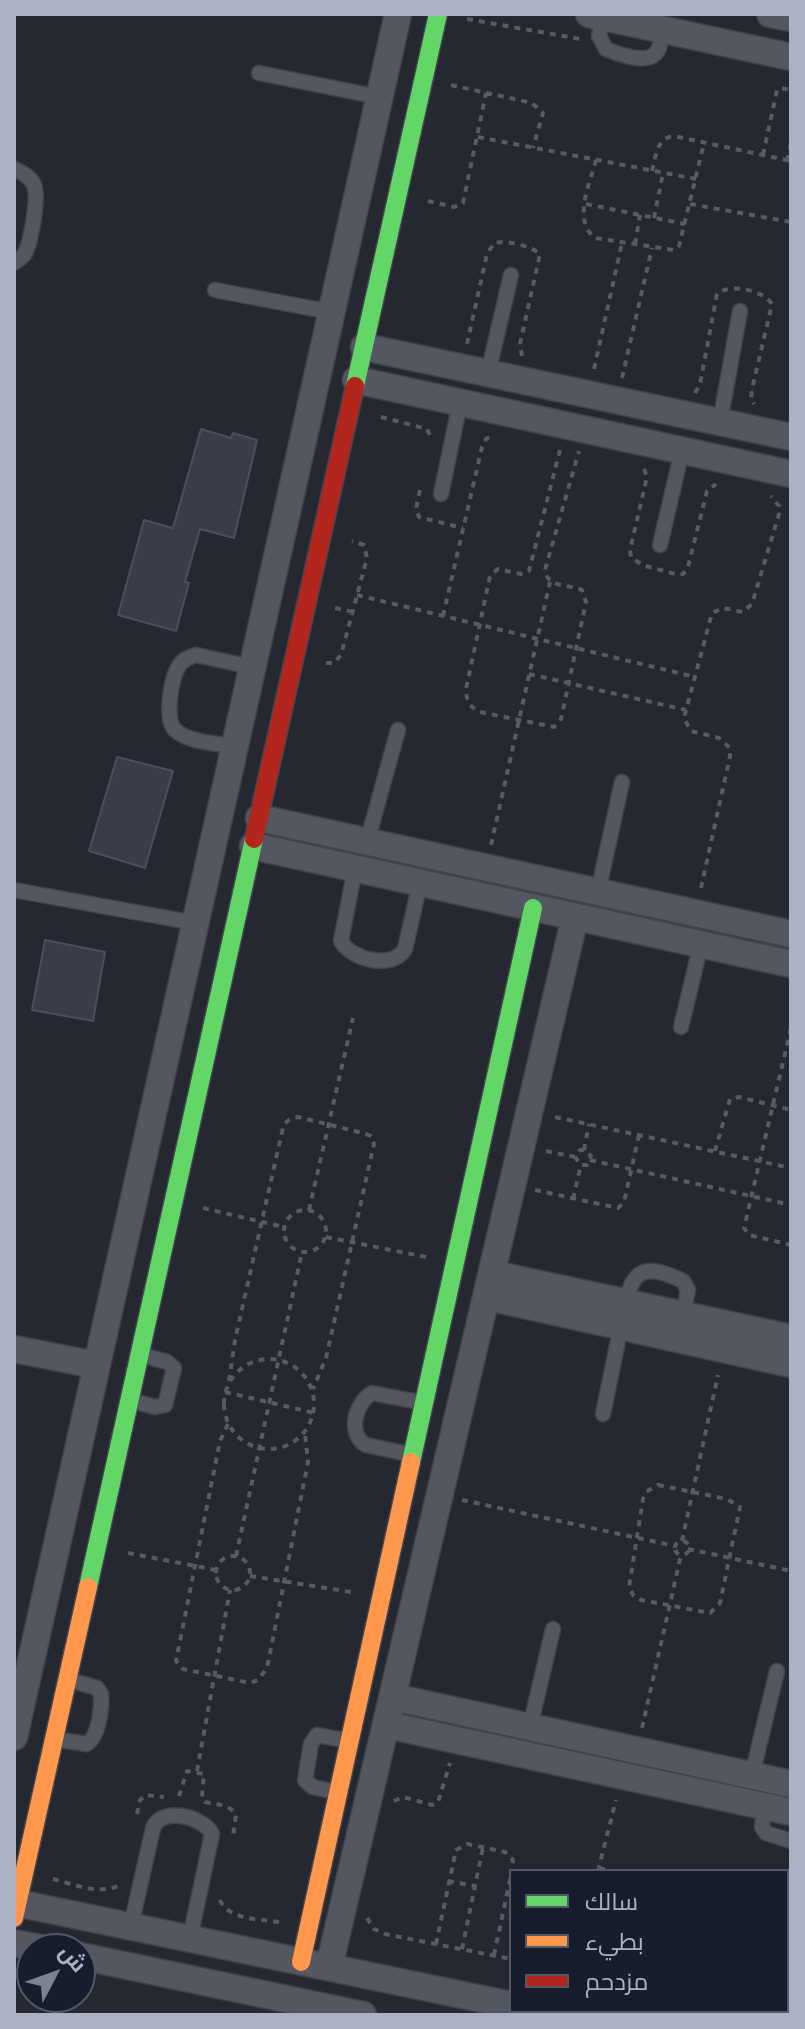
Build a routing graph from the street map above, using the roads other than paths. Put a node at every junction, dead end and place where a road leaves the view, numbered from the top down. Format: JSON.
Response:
{"nodes":[{"id":1,"x":398,"y":14,"type":"edge"},
{"id":2,"x":438,"y":14,"type":"edge"},
{"id":3,"x":770,"y":14,"type":"edge"},
{"id":4,"x":596,"y":15,"type":"edge"},
{"id":5,"x":791,"y":18,"type":"edge"},
{"id":6,"x":663,"y":30,"type":"junction"},
{"id":7,"x":791,"y":57,"type":"edge"},
{"id":8,"x":259,"y":73,"type":"dead end"},
{"id":9,"x":379,"y":97,"type":"junction"},
{"id":10,"x":14,"y":169,"type":"edge"},
{"id":11,"x":14,"y":263,"type":"edge"},
{"id":12,"x":511,"y":275,"type":"dead end"},
{"id":13,"x":215,"y":290,"type":"dead end"},
{"id":14,"x":740,"y":311,"type":"dead end"},
{"id":15,"x":331,"y":312,"type":"junction"},
{"id":16,"x":364,"y":347,"type":"junction"},
{"id":17,"x":488,"y":373,"type":"junction"},
{"id":18,"x":356,"y":380,"type":"junction"},
{"id":19,"x":460,"y":403,"type":"junction"},
{"id":20,"x":720,"y":422,"type":"junction"},
{"id":21,"x":791,"y":437,"type":"edge"},
{"id":22,"x":682,"y":451,"type":"junction"},
{"id":23,"x":791,"y":474,"type":"edge"},
{"id":24,"x":441,"y":494,"type":"dead end"},
{"id":25,"x":660,"y":545,"type":"dead end"},
{"id":26,"x":252,"y":667,"type":"junction"},
{"id":27,"x":398,"y":730,"type":"dead end"},
{"id":28,"x":234,"y":747,"type":"junction"},
{"id":29,"x":622,"y":782,"type":"dead end"},
{"id":30,"x":259,"y":818,"type":"junction"},
{"id":31,"x":367,"y":842,"type":"junction"},
{"id":32,"x":253,"y":846,"type":"junction"},
{"id":33,"x":355,"y":869,"type":"junction"},
{"id":34,"x":420,"y":883,"type":"junction"},
{"id":35,"x":14,"y":890,"type":"edge"},
{"id":36,"x":598,"y":892,"type":"junction"},
{"id":37,"x":533,"y":908,"type":"junction"},
{"id":38,"x":575,"y":917,"type":"junction"},
{"id":39,"x":195,"y":923,"type":"junction"},
{"id":40,"x":791,"y":934,"type":"edge"},
{"id":41,"x":701,"y":944,"type":"junction"},
{"id":42,"x":791,"y":964,"type":"edge"},
{"id":43,"x":681,"y":1027,"type":"dead end"},
{"id":44,"x":490,"y":1285,"type":"junction"},
{"id":45,"x":623,"y":1314,"type":"junction"},
{"id":46,"x":683,"y":1315,"type":"junction"},
{"id":47,"x":791,"y":1338,"type":"edge"},
{"id":48,"x":14,"y":1349,"type":"edge"},
{"id":49,"x":139,"y":1355,"type":"junction"},
{"id":50,"x":791,"y":1364,"type":"edge"},
{"id":51,"x":96,"y":1365,"type":"junction"},
{"id":52,"x":129,"y":1400,"type":"junction"},
{"id":53,"x":424,"y":1403,"type":"junction"},
{"id":54,"x":603,"y":1414,"type":"dead end"},
{"id":55,"x":413,"y":1455,"type":"junction"},
{"id":56,"x":553,"y":1629,"type":"dead end"},
{"id":57,"x":21,"y":1669,"type":"edge"},
{"id":58,"x":777,"y":1671,"type":"dead end"},
{"id":59,"x":67,"y":1679,"type":"junction"},
{"id":60,"x":393,"y":1697,"type":"junction"},
{"id":61,"x":387,"y":1725,"type":"junction"},
{"id":62,"x":530,"y":1727,"type":"junction"},
{"id":63,"x":14,"y":1737,"type":"edge"},
{"id":64,"x":54,"y":1739,"type":"junction"},
{"id":65,"x":350,"y":1741,"type":"junction"},
{"id":66,"x":752,"y":1775,"type":"junction"},
{"id":67,"x":791,"y":1784,"type":"edge"},
{"id":68,"x":338,"y":1793,"type":"junction"},
{"id":69,"x":764,"y":1805,"type":"junction"},
{"id":70,"x":791,"y":1812,"type":"edge"},
{"id":71,"x":791,"y":1841,"type":"edge"},
{"id":72,"x":16,"y":1910,"type":"edge"},
{"id":73,"x":131,"y":1926,"type":"junction"},
{"id":74,"x":190,"y":1938,"type":"junction"},
{"id":75,"x":96,"y":1959,"type":"edge"},
{"id":76,"x":301,"y":1962,"type":"junction"},
{"id":77,"x":329,"y":1967,"type":"junction"},
{"id":78,"x":509,"y":2005,"type":"edge"},
{"id":79,"x":363,"y":2015,"type":"edge"}],
"edges":[{"from":1,"to":9,"type":"street"},
{"from":2,"to":16,"type":"street"},
{"from":3,"to":5,"type":"street"},
{"from":4,"to":6,"type":"street"},
{"from":4,"to":6,"type":"lane"},
{"from":6,"to":7,"type":"street"},
{"from":8,"to":9,"type":"lane"},
{"from":9,"to":15,"type":"street"},
{"from":10,"to":11,"type":"lane"},
{"from":12,"to":17,"type":"lane"},
{"from":13,"to":15,"type":"lane"},
{"from":14,"to":20,"type":"lane"},
{"from":15,"to":26,"type":"street"},
{"from":16,"to":17,"type":"street"},
{"from":16,"to":18,"type":"street"},
{"from":17,"to":20,"type":"street"},
{"from":18,"to":19,"type":"street"},
{"from":18,"to":30,"type":"street"},
{"from":19,"to":22,"type":"street"},
{"from":19,"to":24,"type":"lane"},
{"from":20,"to":21,"type":"street"},
{"from":22,"to":23,"type":"street"},
{"from":22,"to":25,"type":"lane"},
{"from":26,"to":28,"type":"street"},
{"from":26,"to":28,"type":"lane"},
{"from":27,"to":31,"type":"lane"},
{"from":28,"to":39,"type":"street"},
{"from":29,"to":36,"type":"lane"},
{"from":30,"to":31,"type":"street"},
{"from":30,"to":32,"type":"street"},
{"from":31,"to":36,"type":"street"},
{"from":32,"to":33,"type":"street"},
{"from":32,"to":49,"type":"street"},
{"from":33,"to":34,"type":"street"},
{"from":33,"to":34,"type":"lane"},
{"from":34,"to":37,"type":"street"},
{"from":35,"to":39,"type":"lane"},
{"from":36,"to":40,"type":"street"},
{"from":37,"to":38,"type":"street"},
{"from":37,"to":53,"type":"street"},
{"from":38,"to":41,"type":"street"},
{"from":38,"to":44,"type":"street"},
{"from":39,"to":51,"type":"street"},
{"from":41,"to":42,"type":"street"},
{"from":41,"to":43,"type":"lane"},
{"from":44,"to":45,"type":"street"},
{"from":44,"to":60,"type":"street"},
{"from":45,"to":46,"type":"street"},
{"from":45,"to":46,"type":"lane"},
{"from":45,"to":50,"type":"street"},
{"from":45,"to":54,"type":"lane"},
{"from":46,"to":47,"type":"street"},
{"from":48,"to":51,"type":"street"},
{"from":49,"to":52,"type":"street"},
{"from":49,"to":52,"type":"lane"},
{"from":51,"to":57,"type":"street"},
{"from":52,"to":59,"type":"street"},
{"from":53,"to":55,"type":"street"},
{"from":53,"to":55,"type":"lane"},
{"from":55,"to":65,"type":"street"},
{"from":56,"to":62,"type":"lane"},
{"from":57,"to":63,"type":"street"},
{"from":58,"to":66,"type":"lane"},
{"from":59,"to":64,"type":"street"},
{"from":59,"to":64,"type":"lane"},
{"from":60,"to":61,"type":"street"},
{"from":60,"to":62,"type":"street"},
{"from":61,"to":69,"type":"street"},
{"from":61,"to":77,"type":"street"},
{"from":62,"to":66,"type":"street"},
{"from":64,"to":72,"type":"street"},
{"from":65,"to":68,"type":"street"},
{"from":65,"to":68,"type":"lane"},
{"from":66,"to":67,"type":"street"},
{"from":68,"to":76,"type":"street"},
{"from":69,"to":70,"type":"street"},
{"from":69,"to":71,"type":"lane"},
{"from":72,"to":73,"type":"street"},
{"from":73,"to":74,"type":"street"},
{"from":73,"to":74,"type":"lane"},
{"from":74,"to":76,"type":"street"},
{"from":75,"to":79,"type":"street"},
{"from":76,"to":77,"type":"street"},
{"from":77,"to":78,"type":"street"}]}
